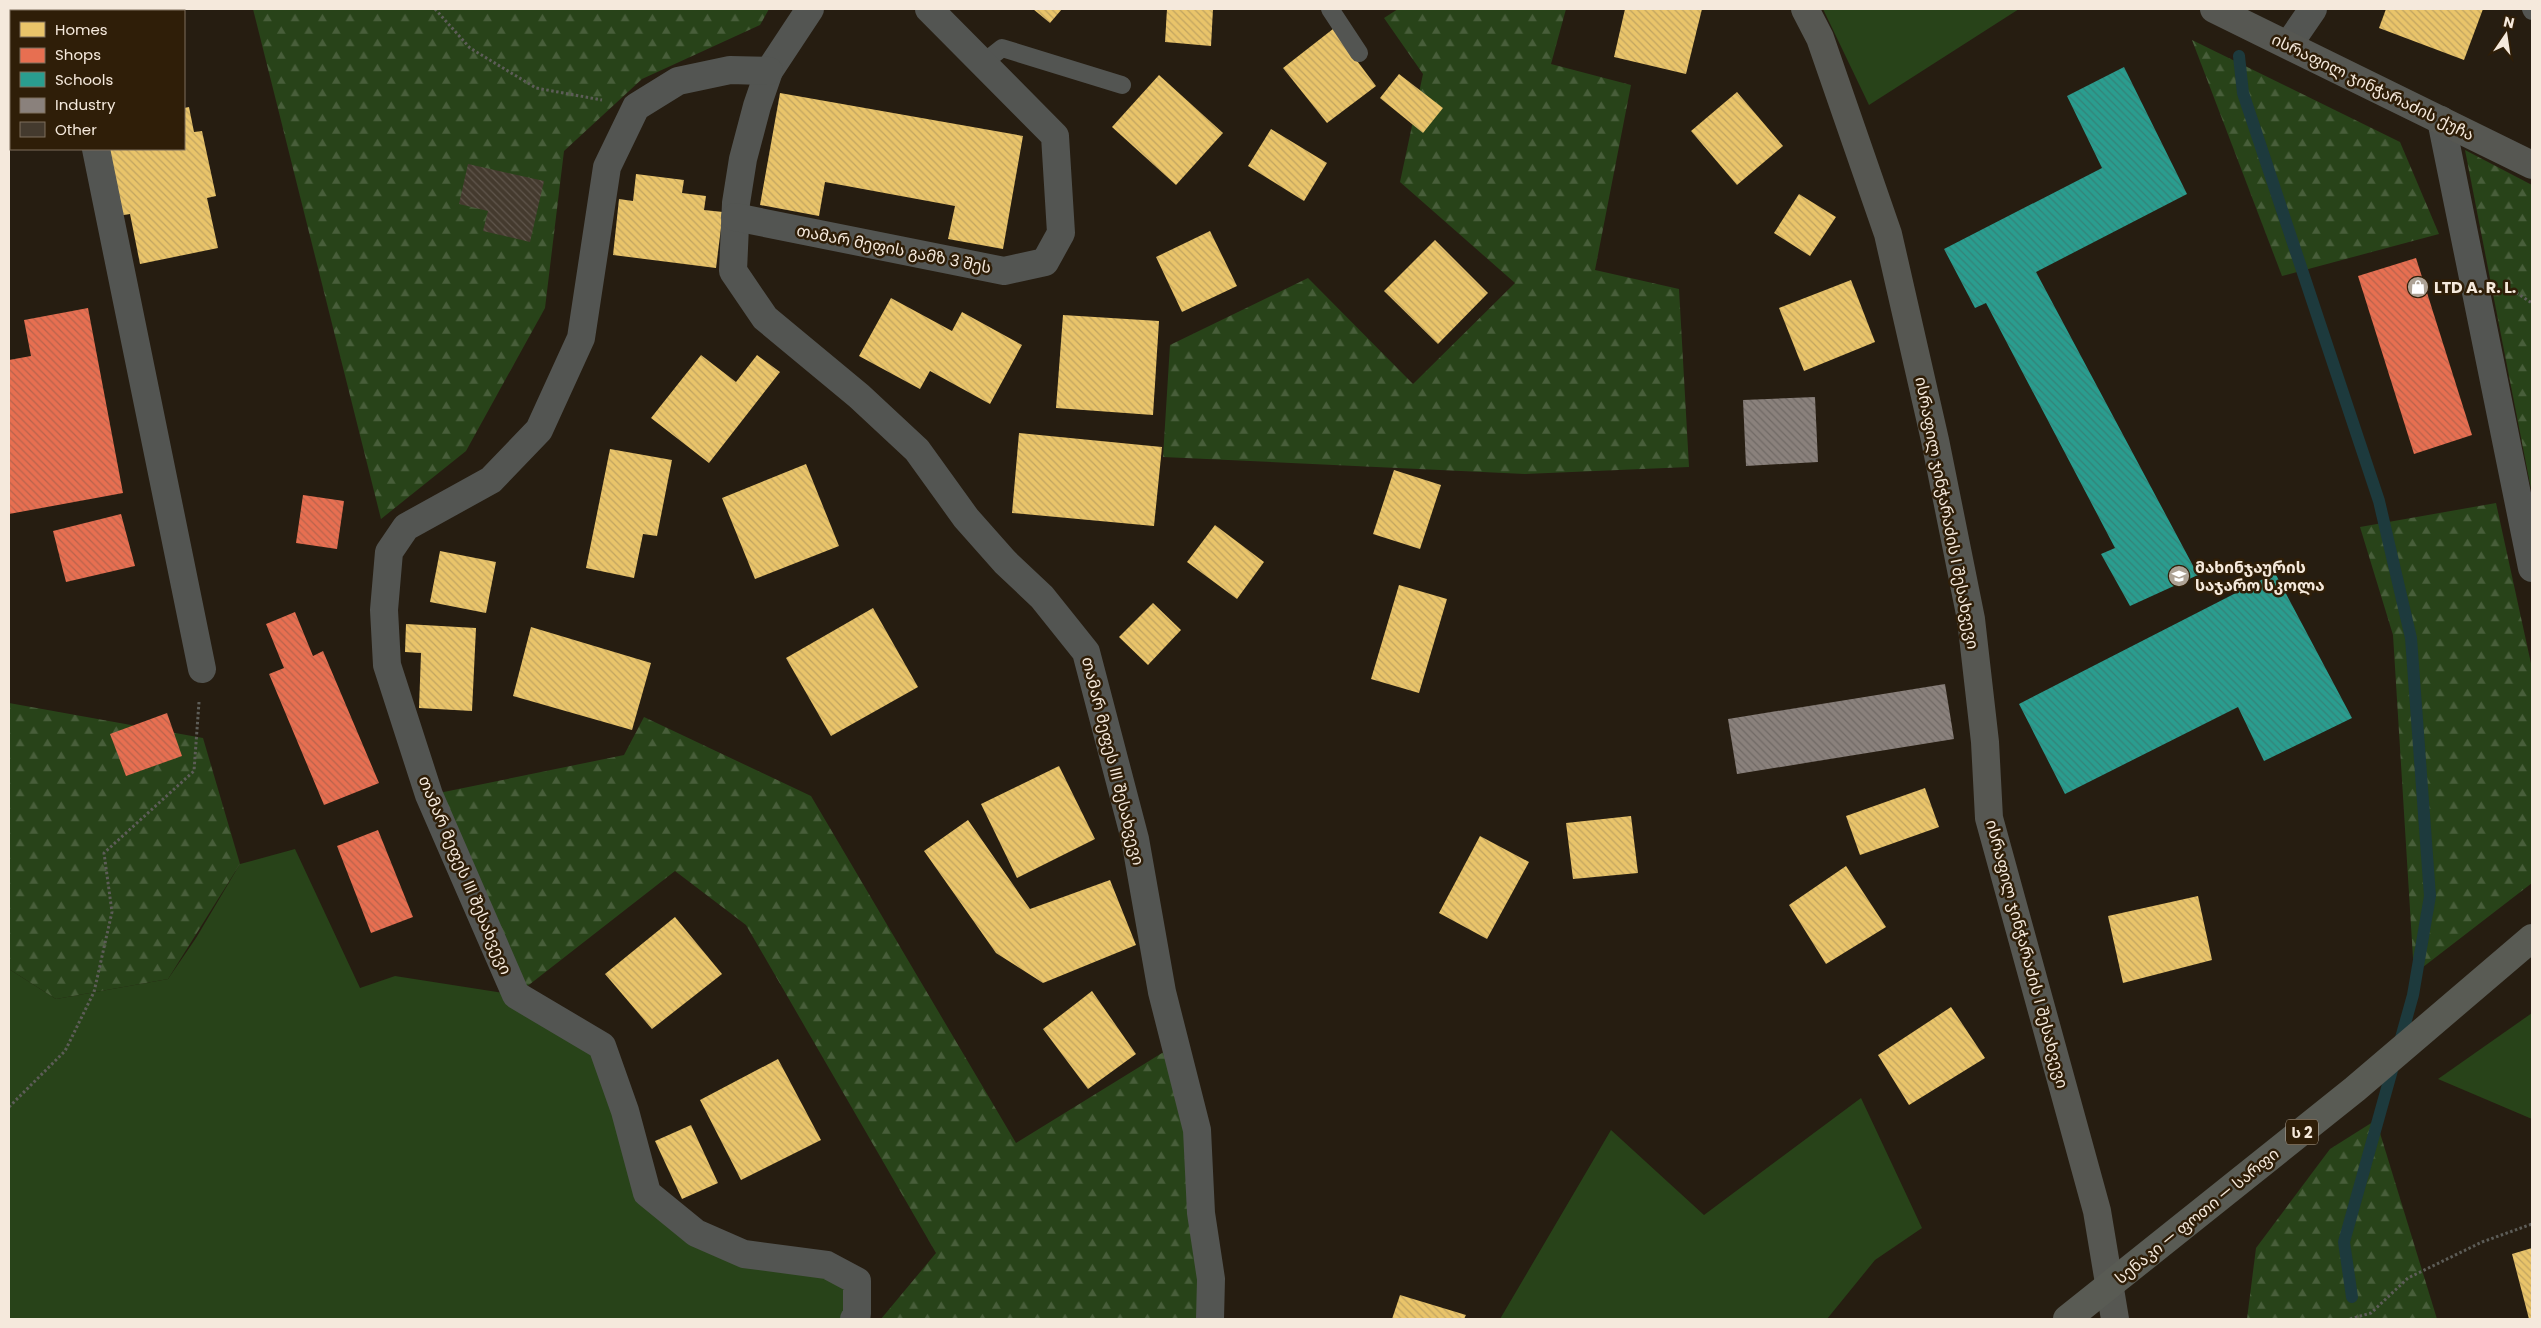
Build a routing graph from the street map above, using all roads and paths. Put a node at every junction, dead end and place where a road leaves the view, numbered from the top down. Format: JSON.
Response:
{"nodes":[{"id":1,"x":434,"y":9,"type":"edge"},
{"id":2,"x":810,"y":9,"type":"edge"},
{"id":3,"x":929,"y":9,"type":"edge"},
{"id":4,"x":1330,"y":9,"type":"edge"},
{"id":5,"x":1805,"y":9,"type":"edge"},
{"id":6,"x":2214,"y":9,"type":"edge"},
{"id":7,"x":2313,"y":9,"type":"edge"},
{"id":8,"x":2289,"y":44,"type":"junction"},
{"id":9,"x":1359,"y":53,"type":"dead end"},
{"id":10,"x":984,"y":63,"type":"junction"},
{"id":11,"x":769,"y":71,"type":"junction"},
{"id":12,"x":1122,"y":85,"type":"dead end"},
{"id":13,"x":636,"y":107,"type":"junction"},
{"id":14,"x":2441,"y":120,"type":"junction"},
{"id":15,"x":96,"y":150,"type":"edge"},
{"id":16,"x":2532,"y":165,"type":"edge"},
{"id":17,"x":735,"y":217,"type":"junction"},
{"id":18,"x":2532,"y":568,"type":"edge"},
{"id":19,"x":202,"y":669,"type":"joint"},
{"id":20,"x":2532,"y":938,"type":"edge"},
{"id":21,"x":9,"y":1107,"type":"edge"},
{"id":22,"x":2532,"y":1224,"type":"edge"},
{"id":23,"x":854,"y":1319,"type":"edge"},
{"id":24,"x":1210,"y":1319,"type":"edge"},
{"id":25,"x":2068,"y":1319,"type":"edge"},
{"id":26,"x":2115,"y":1319,"type":"edge"},
{"id":27,"x":2350,"y":1319,"type":"edge"}],
"edges":[{"from":1,"to":13,"type":"path"},
{"from":2,"to":11,"type":"street","name":"თამარ მეფეს III შესახვევი"},
{"from":3,"to":10,"type":"street","name":"თამარ მეფის გამზ 3 შეს"},
{"from":4,"to":9,"type":"lane"},
{"from":5,"to":26,"type":"street","name":"ისრაფილ ჯინჭარაძის I შესახვევი"},
{"from":6,"to":8,"type":"street","name":"ისრაფილ ჯინჭარაძის ქუჩა"},
{"from":7,"to":8,"type":"street"},
{"from":8,"to":14,"type":"street","name":"ისრაფილ ჯინჭარაძის ქუჩა"},
{"from":10,"to":12,"type":"lane"},
{"from":10,"to":17,"type":"street","name":"თამარ მეფის გამზ 3 შეს"},
{"from":11,"to":13,"type":"street"},
{"from":11,"to":17,"type":"street","name":"თამარ მეფეს III შესახვევი"},
{"from":13,"to":23,"type":"street","name":"თამარ მეფეს III შესახვევი"},
{"from":14,"to":16,"type":"street","name":"ისრაფილ ჯინჭარაძის ქუჩა"},
{"from":14,"to":18,"type":"street"},
{"from":15,"to":19,"type":"street"},
{"from":17,"to":24,"type":"street","name":"თამარ მეფეს III შესახვევი"},
{"from":19,"to":21,"type":"path"},
{"from":20,"to":25,"type":"highway","name":"სენაკი — ფოთი — სარფი","number":"ს 2","bridge":true},
{"from":22,"to":27,"type":"path"}]}
